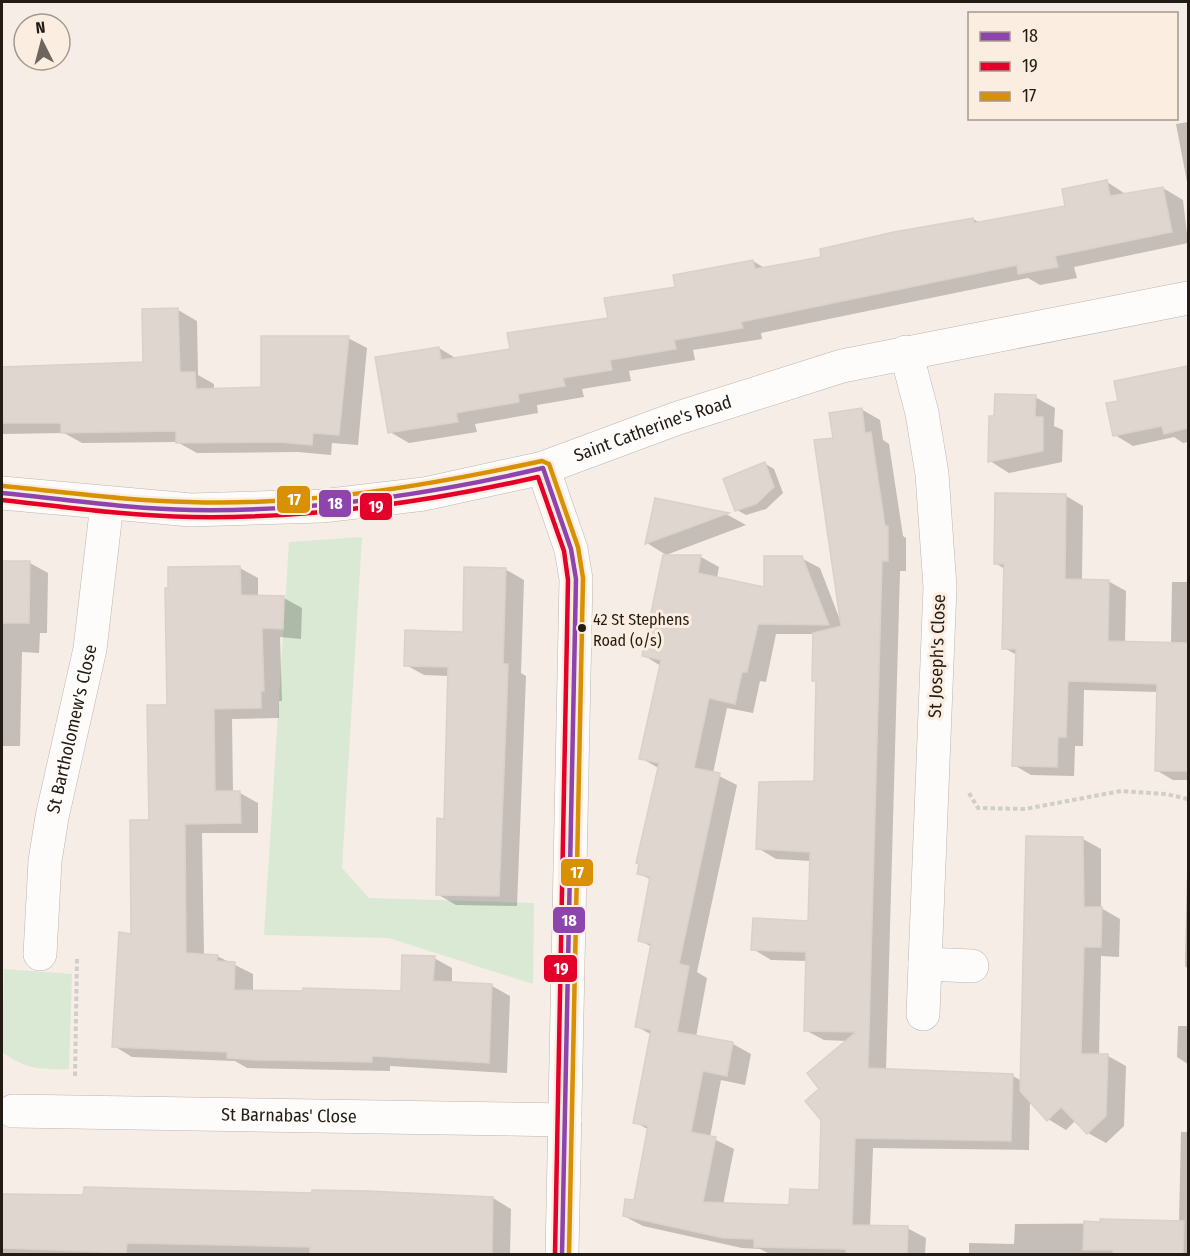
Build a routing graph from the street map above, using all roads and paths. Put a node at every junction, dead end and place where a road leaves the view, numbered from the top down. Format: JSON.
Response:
{"nodes":[{"id":1,"x":1188,"y":298,"type":"edge"},
{"id":2,"x":906,"y":352,"type":"junction"},
{"id":3,"x":543,"y":468,"type":"junction"},
{"id":4,"x":2,"y":493,"type":"edge"},
{"id":5,"x":108,"y":504,"type":"junction"},
{"id":6,"x":968,"y":792,"type":"dead end"},
{"id":7,"x":1188,"y":799,"type":"edge"},
{"id":8,"x":40,"y":954,"type":"joint"},
{"id":9,"x":925,"y":964,"type":"junction"},
{"id":10,"x":972,"y":966,"type":"dead end"},
{"id":11,"x":923,"y":1014,"type":"dead end"},
{"id":12,"x":74,"y":1080,"type":"dead end"},
{"id":13,"x":13,"y":1111,"type":"dead end"},
{"id":14,"x":565,"y":1120,"type":"junction"},
{"id":15,"x":562,"y":1254,"type":"edge"}],
"edges":[{"from":1,"to":2,"type":"street","name":"Saint Catherine's Road"},
{"from":2,"to":3,"type":"street","name":"Saint Catherine's Road"},
{"from":2,"to":9,"type":"street","name":"St Joseph's Close"},
{"from":3,"to":5,"type":"street","name":"Saint Catherine's Road"},
{"from":3,"to":14,"type":"street"},
{"from":4,"to":5,"type":"street","name":"Saint Catherine's Road"},
{"from":5,"to":8,"type":"street","name":"St Bartholomew's Close"},
{"from":6,"to":7,"type":"path"},
{"from":8,"to":12,"type":"path"},
{"from":9,"to":10,"type":"street"},
{"from":9,"to":11,"type":"street","name":"St Joseph's Close"},
{"from":13,"to":14,"type":"street","name":"St Barnabas' Close"},
{"from":14,"to":15,"type":"street"}]}
